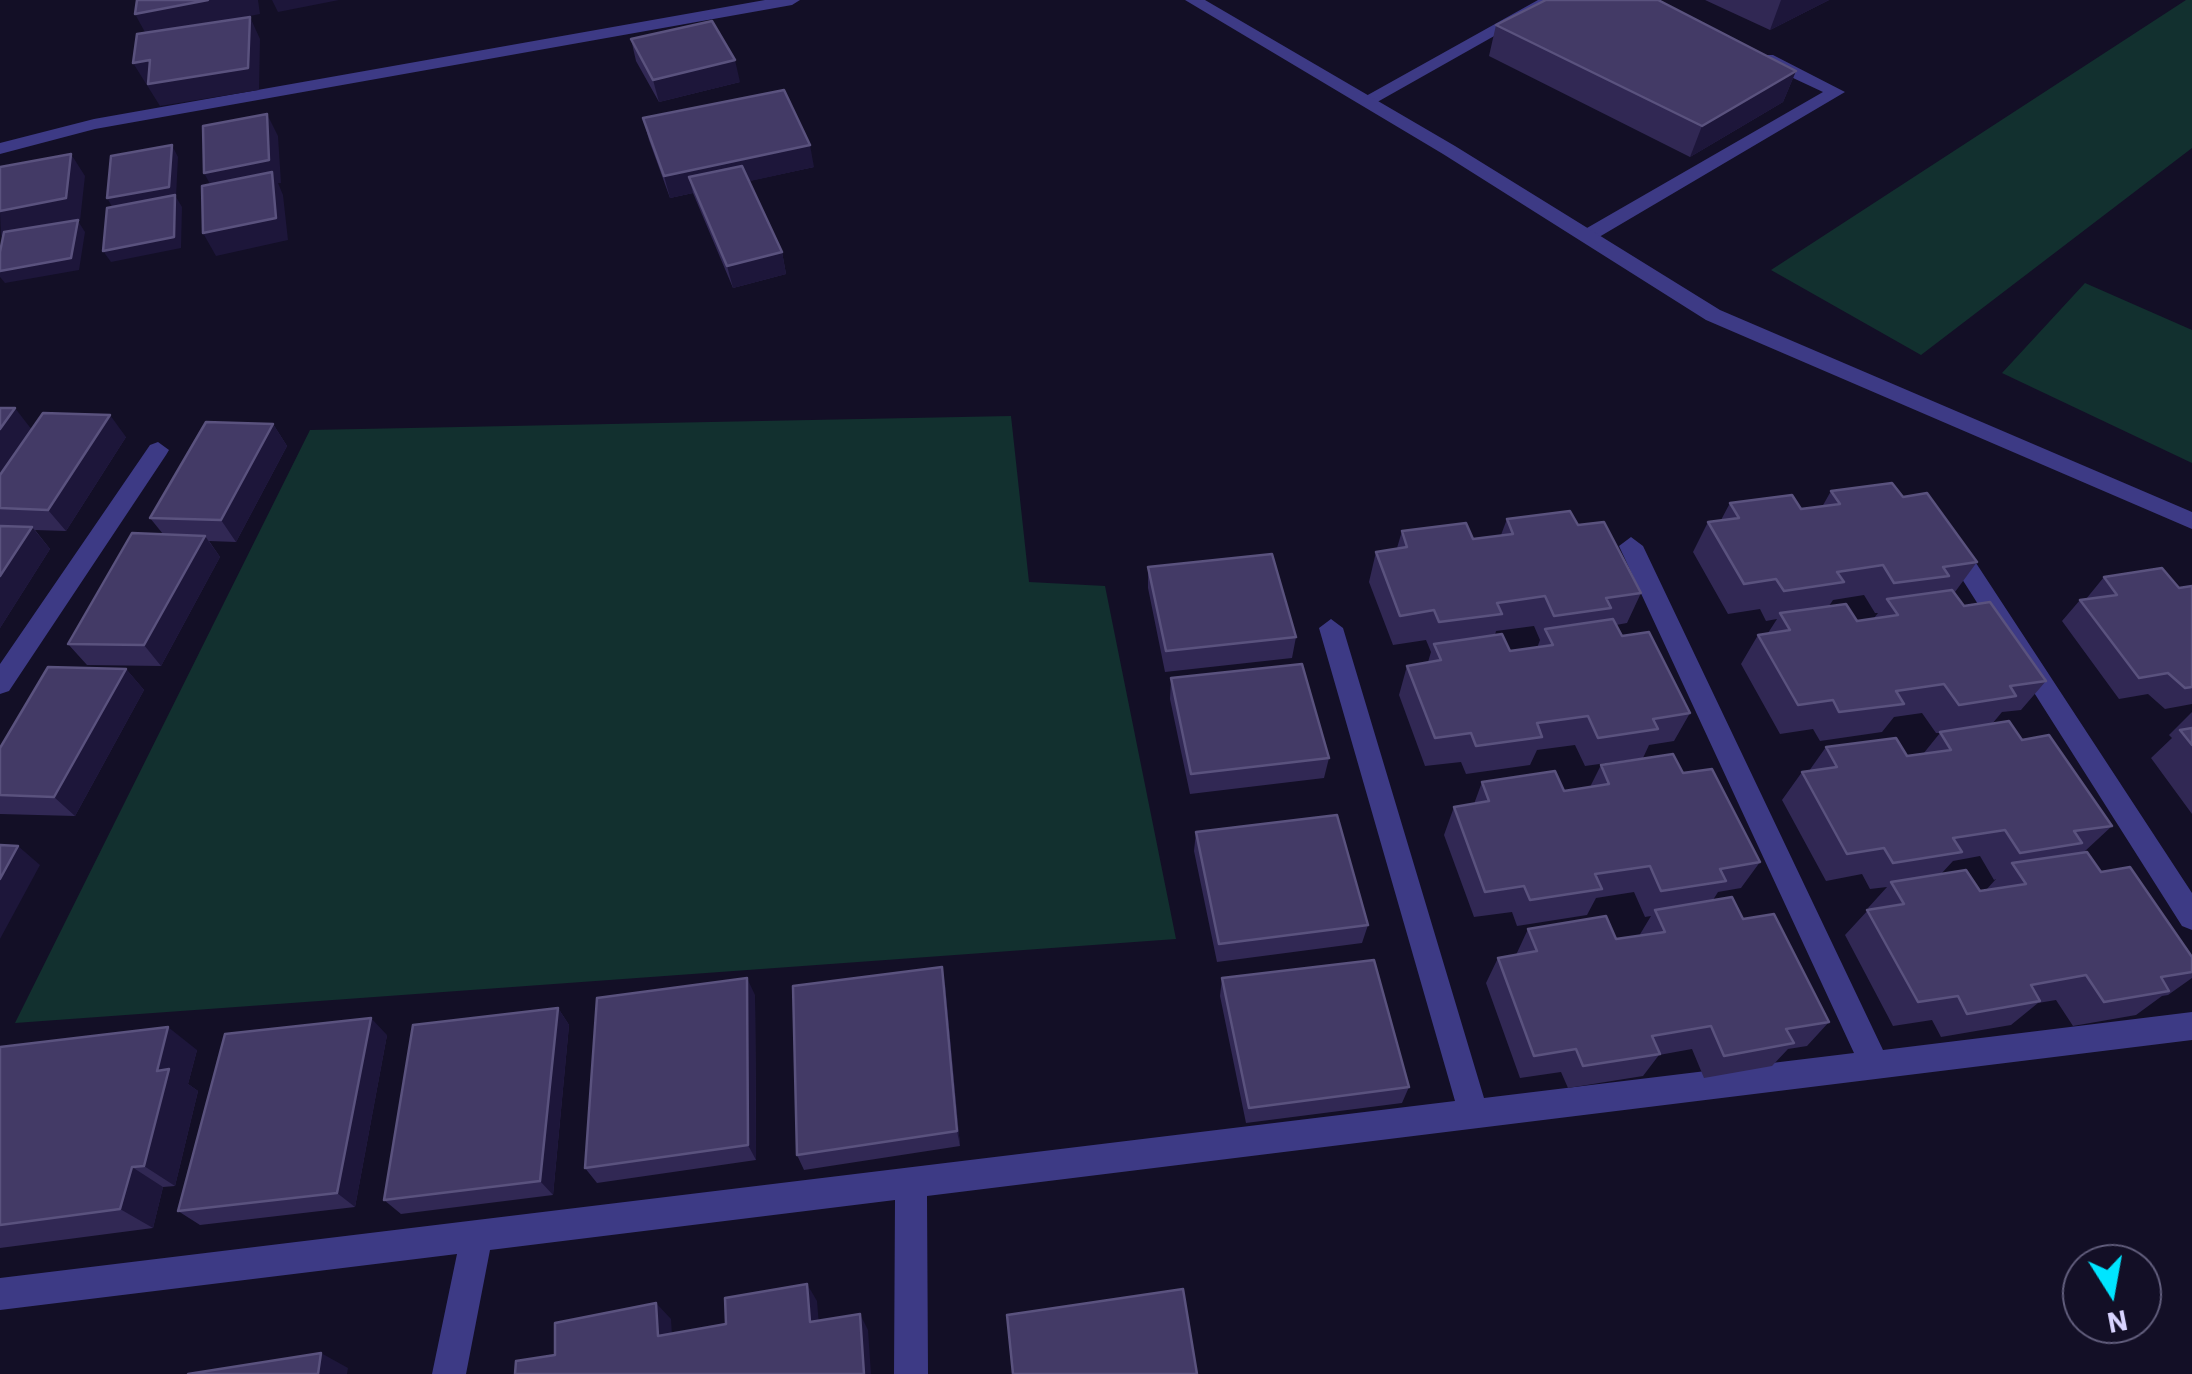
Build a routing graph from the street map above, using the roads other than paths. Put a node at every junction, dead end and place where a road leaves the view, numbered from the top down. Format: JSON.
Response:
{"nodes":[{"id":1,"x":792,"y":0,"type":"edge"},
{"id":2,"x":1193,"y":0,"type":"edge"},
{"id":3,"x":1550,"y":0,"type":"edge"},
{"id":4,"x":1750,"y":51,"type":"edge"},
{"id":5,"x":1366,"y":101,"type":"junction"},
{"id":6,"x":0,"y":149,"type":"edge"},
{"id":7,"x":1587,"y":236,"type":"junction"},
{"id":8,"x":158,"y":450,"type":"dead end"},
{"id":9,"x":1936,"y":519,"type":"edge"},
{"id":10,"x":2192,"y":521,"type":"edge"},
{"id":11,"x":1631,"y":546,"type":"dead end"},
{"id":12,"x":1331,"y":628,"type":"dead end"},
{"id":13,"x":0,"y":684,"type":"edge"},
{"id":14,"x":2192,"y":917,"type":"edge"},
{"id":15,"x":2192,"y":1026,"type":"edge"},
{"id":16,"x":1874,"y":1064,"type":"junction"},
{"id":17,"x":1474,"y":1114,"type":"junction"},
{"id":18,"x":911,"y":1182,"type":"junction"},
{"id":19,"x":478,"y":1235,"type":"junction"},
{"id":20,"x":0,"y":1294,"type":"edge"},
{"id":21,"x":450,"y":1374,"type":"edge"},
{"id":22,"x":911,"y":1374,"type":"edge"}],
"edges":[{"from":1,"to":6,"type":"street"},
{"from":2,"to":5,"type":"street"},
{"from":3,"to":5,"type":"street"},
{"from":4,"to":7,"type":"street"},
{"from":5,"to":7,"type":"street"},
{"from":7,"to":10,"type":"street"},
{"from":8,"to":13,"type":"street"},
{"from":9,"to":14,"type":"street"},
{"from":11,"to":16,"type":"street"},
{"from":12,"to":17,"type":"street"},
{"from":15,"to":16,"type":"street"},
{"from":16,"to":17,"type":"street"},
{"from":17,"to":18,"type":"street"},
{"from":18,"to":19,"type":"street"},
{"from":18,"to":22,"type":"street"},
{"from":19,"to":20,"type":"street"},
{"from":19,"to":21,"type":"street"}]}
